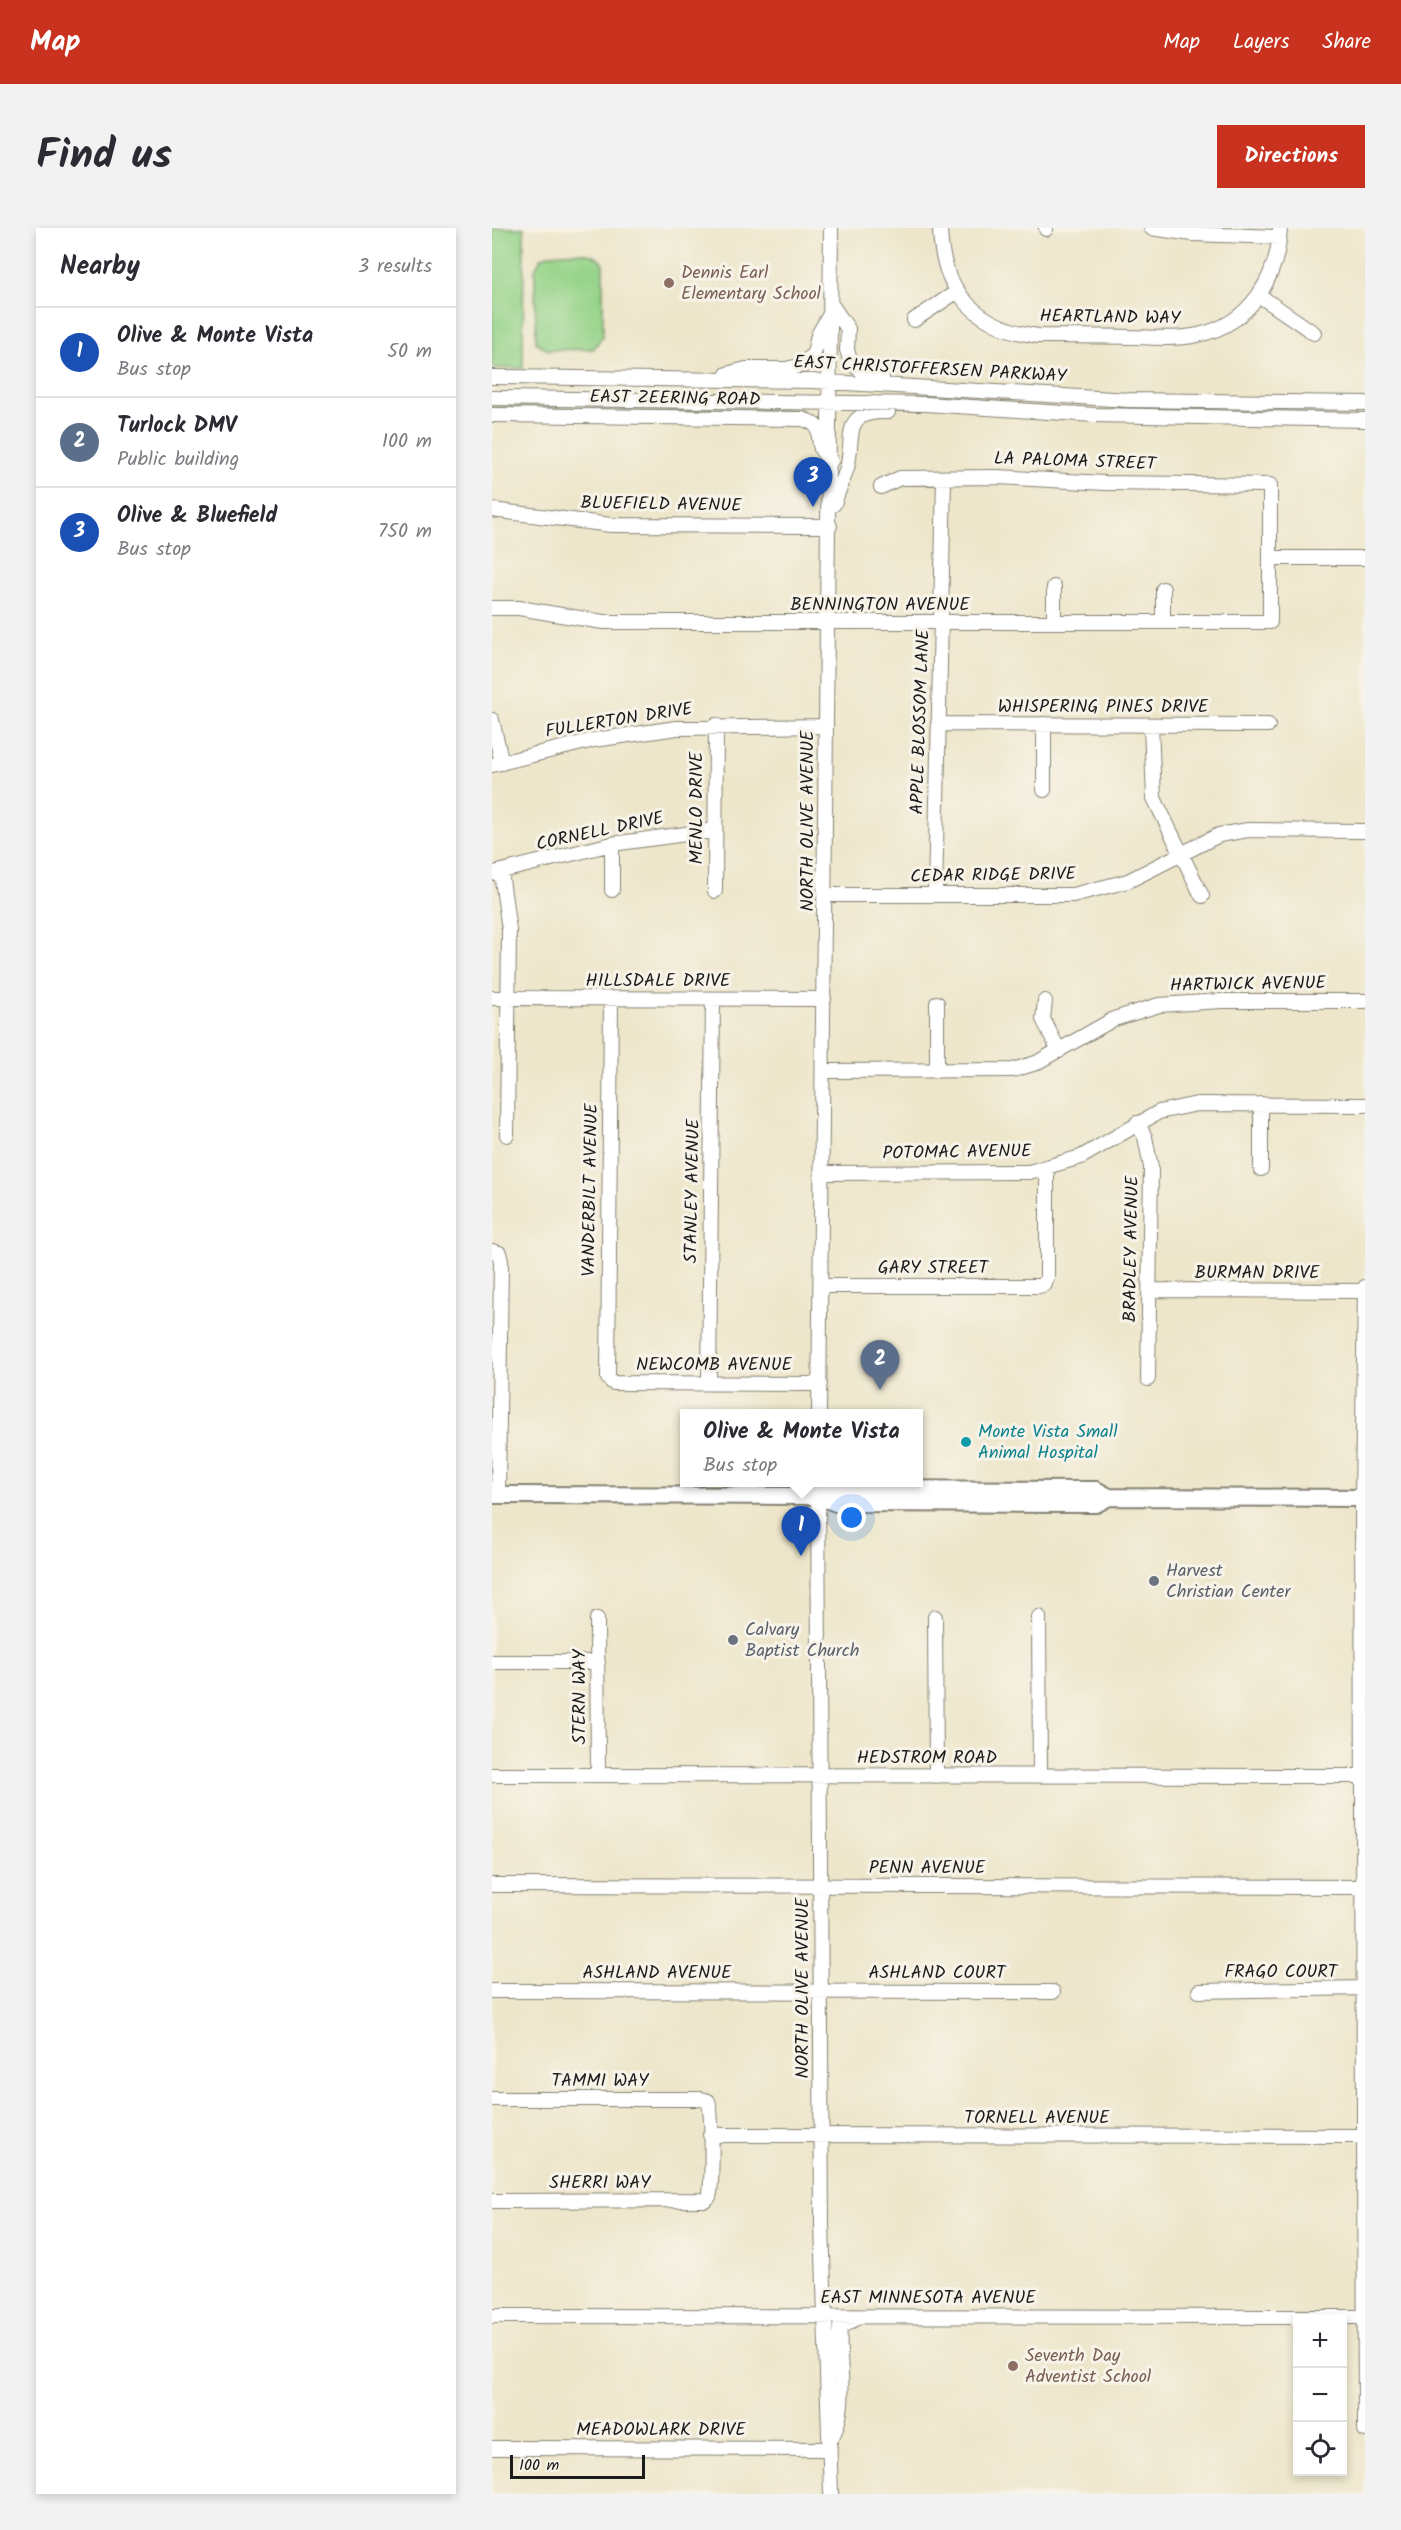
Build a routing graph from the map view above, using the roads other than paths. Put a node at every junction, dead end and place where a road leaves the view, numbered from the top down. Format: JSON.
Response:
{"nodes":[{"id":1,"x":831,"y":228,"type":"edge"},
{"id":2,"x":940,"y":228,"type":"edge"},
{"id":3,"x":1151,"y":228,"type":"edge"},
{"id":4,"x":1280,"y":232,"type":"edge"},
{"id":5,"x":958,"y":291,"type":"junction"},
{"id":6,"x":1260,"y":296,"type":"junction"},
{"id":7,"x":831,"y":308,"type":"junction"},
{"id":8,"x":914,"y":320,"type":"dead end"},
{"id":9,"x":1314,"y":333,"type":"dead end"},
{"id":10,"x":492,"y":377,"type":"edge"},
{"id":11,"x":710,"y":379,"type":"junction"},
{"id":12,"x":831,"y":381,"type":"junction"},
{"id":13,"x":915,"y":386,"type":"junction"},
{"id":14,"x":492,"y":398,"type":"edge"},
{"id":15,"x":831,"y":403,"type":"junction"},
{"id":16,"x":1365,"y":403,"type":"edge"},
{"id":17,"x":911,"y":404,"type":"junction"},
{"id":18,"x":492,"y":415,"type":"edge"},
{"id":19,"x":1365,"y":420,"type":"edge"},
{"id":20,"x":831,"y":461,"type":"junction"},
{"id":21,"x":944,"y":478,"type":"junction"},
{"id":22,"x":881,"y":487,"type":"dead end"},
{"id":23,"x":492,"y":510,"type":"edge"},
{"id":24,"x":830,"y":520,"type":"junction"},
{"id":25,"x":1270,"y":558,"type":"junction"},
{"id":26,"x":1365,"y":558,"type":"edge"},
{"id":27,"x":1054,"y":587,"type":"dead end"},
{"id":28,"x":1163,"y":589,"type":"dead end"},
{"id":29,"x":492,"y":608,"type":"edge"},
{"id":30,"x":941,"y":622,"type":"junction"},
{"id":31,"x":1054,"y":622,"type":"junction"},
{"id":32,"x":1163,"y":622,"type":"junction"},
{"id":33,"x":827,"y":623,"type":"junction"},
{"id":34,"x":492,"y":720,"type":"edge"},
{"id":35,"x":938,"y":724,"type":"junction"},
{"id":36,"x":1044,"y":724,"type":"junction"},
{"id":37,"x":716,"y":725,"type":"junction"},
{"id":38,"x":1150,"y":725,"type":"junction"},
{"id":39,"x":826,"y":726,"type":"junction"},
{"id":40,"x":1268,"y":726,"type":"dead end"},
{"id":41,"x":497,"y":764,"type":"edge"},
{"id":42,"x":1044,"y":790,"type":"dead end"},
{"id":43,"x":715,"y":830,"type":"junction"},
{"id":44,"x":1365,"y":831,"type":"edge"},
{"id":45,"x":612,"y":844,"type":"junction"},
{"id":46,"x":1179,"y":854,"type":"junction"},
{"id":47,"x":496,"y":873,"type":"edge"},
{"id":48,"x":612,"y":890,"type":"dead end"},
{"id":49,"x":715,"y":891,"type":"dead end"},
{"id":50,"x":825,"y":895,"type":"junction"},
{"id":51,"x":935,"y":895,"type":"junction"},
{"id":52,"x":1202,"y":896,"type":"dead end"},
{"id":53,"x":492,"y":999,"type":"edge"},
{"id":54,"x":508,"y":999,"type":"junction"},
{"id":55,"x":611,"y":999,"type":"junction"},
{"id":56,"x":713,"y":999,"type":"junction"},
{"id":57,"x":824,"y":999,"type":"junction"},
{"id":58,"x":1045,"y":1001,"type":"dead end"},
{"id":59,"x":1365,"y":1001,"type":"edge"},
{"id":60,"x":937,"y":1003,"type":"dead end"},
{"id":61,"x":1059,"y":1051,"type":"junction"},
{"id":62,"x":823,"y":1071,"type":"junction"},
{"id":63,"x":937,"y":1071,"type":"junction"},
{"id":64,"x":1261,"y":1104,"type":"junction"},
{"id":65,"x":1365,"y":1105,"type":"edge"},
{"id":66,"x":1137,"y":1123,"type":"junction"},
{"id":67,"x":507,"y":1135,"type":"dead end"},
{"id":68,"x":1047,"y":1168,"type":"junction"},
{"id":69,"x":1261,"y":1168,"type":"dead end"},
{"id":70,"x":822,"y":1173,"type":"junction"},
{"id":71,"x":495,"y":1252,"type":"edge"},
{"id":72,"x":821,"y":1286,"type":"junction"},
{"id":73,"x":1365,"y":1287,"type":"edge"},
{"id":74,"x":1150,"y":1290,"type":"junction"},
{"id":75,"x":1365,"y":1292,"type":"edge"},
{"id":76,"x":1148,"y":1379,"type":"dead end"},
{"id":77,"x":609,"y":1380,"type":"joint"},
{"id":78,"x":709,"y":1383,"type":"junction"},
{"id":79,"x":820,"y":1384,"type":"junction"},
{"id":80,"x":819,"y":1409,"type":"edge"},
{"id":81,"x":818,"y":1489,"type":"edge"},
{"id":82,"x":1051,"y":1490,"type":"junction"},
{"id":83,"x":495,"y":1495,"type":"edge"},
{"id":84,"x":1109,"y":1497,"type":"junction"},
{"id":85,"x":1363,"y":1498,"type":"edge"},
{"id":86,"x":998,"y":1504,"type":"junction"},
{"id":87,"x":935,"y":1617,"type":"dead end"},
{"id":88,"x":1039,"y":1617,"type":"dead end"},
{"id":89,"x":597,"y":1619,"type":"dead end"},
{"id":90,"x":492,"y":1662,"type":"edge"},
{"id":91,"x":597,"y":1662,"type":"junction"},
{"id":92,"x":1363,"y":1725,"type":"edge"},
{"id":93,"x":492,"y":1775,"type":"edge"},
{"id":94,"x":598,"y":1775,"type":"junction"},
{"id":95,"x":820,"y":1775,"type":"junction"},
{"id":96,"x":936,"y":1776,"type":"junction"},
{"id":97,"x":1040,"y":1776,"type":"junction"},
{"id":98,"x":1362,"y":1776,"type":"junction"},
{"id":99,"x":1364,"y":1827,"type":"edge"},
{"id":100,"x":492,"y":1886,"type":"edge"},
{"id":101,"x":820,"y":1886,"type":"junction"},
{"id":102,"x":1363,"y":1887,"type":"junction"},
{"id":103,"x":1364,"y":1988,"type":"edge"},
{"id":104,"x":492,"y":1991,"type":"edge"},
{"id":105,"x":821,"y":1991,"type":"junction"},
{"id":106,"x":1199,"y":1991,"type":"dead end"},
{"id":107,"x":1053,"y":1992,"type":"dead end"},
{"id":108,"x":492,"y":2099,"type":"edge"},
{"id":109,"x":710,"y":2135,"type":"junction"},
{"id":110,"x":822,"y":2136,"type":"junction"},
{"id":111,"x":1364,"y":2136,"type":"junction"},
{"id":112,"x":1364,"y":2197,"type":"edge"},
{"id":113,"x":492,"y":2201,"type":"edge"},
{"id":114,"x":492,"y":2316,"type":"edge"},
{"id":115,"x":825,"y":2316,"type":"junction"},
{"id":116,"x":862,"y":2316,"type":"junction"},
{"id":117,"x":1364,"y":2317,"type":"edge"},
{"id":118,"x":1365,"y":2430,"type":"edge"},
{"id":119,"x":830,"y":2445,"type":"junction"},
{"id":120,"x":492,"y":2448,"type":"edge"},
{"id":121,"x":831,"y":2494,"type":"edge"}],
"edges":[{"from":1,"to":7,"type":"street","name":"NORTH OLIVE AVENUE"},
{"from":2,"to":5,"type":"street","name":"HEARTLAND WAY"},
{"from":3,"to":4,"type":"street"},
{"from":4,"to":6,"type":"street","name":"HEARTLAND WAY"},
{"from":5,"to":6,"type":"street","name":"HEARTLAND WAY"},
{"from":5,"to":8,"type":"street"},
{"from":6,"to":9,"type":"street"},
{"from":7,"to":11,"type":"street"},
{"from":7,"to":12,"type":"street","name":"NORTH OLIVE AVENUE"},
{"from":7,"to":13,"type":"street"},
{"from":10,"to":11,"type":"street","name":"EAST CHRISTOFFERSEN PARKWAY"},
{"from":11,"to":12,"type":"street","name":"EAST CHRISTOFFERSEN PARKWAY"},
{"from":12,"to":13,"type":"street","name":"EAST CHRISTOFFERSEN PARKWAY"},
{"from":12,"to":15,"type":"street","name":"NORTH OLIVE AVENUE"},
{"from":13,"to":16,"type":"street","name":"EAST CHRISTOFFERSEN PARKWAY"},
{"from":14,"to":15,"type":"street","name":"EAST CHRISTOFFERSEN PARKWAY"},
{"from":15,"to":17,"type":"street","name":"EAST CHRISTOFFERSEN PARKWAY"},
{"from":15,"to":20,"type":"street","name":"NORTH OLIVE AVENUE"},
{"from":17,"to":19,"type":"street","name":"EAST CHRISTOFFERSEN PARKWAY"},
{"from":17,"to":24,"type":"street"},
{"from":18,"to":20,"type":"street","name":"EAST ZEERING ROAD"},
{"from":20,"to":24,"type":"street","name":"NORTH OLIVE AVENUE"},
{"from":21,"to":22,"type":"street","name":"LA PALOMA STREET"},
{"from":21,"to":25,"type":"street","name":"LA PALOMA STREET"},
{"from":21,"to":30,"type":"street","name":"APPLE BLOSSOM LANE"},
{"from":23,"to":24,"type":"street","name":"BLUEFIELD AVENUE"},
{"from":24,"to":33,"type":"street","name":"NORTH OLIVE AVENUE"},
{"from":25,"to":26,"type":"street"},
{"from":25,"to":32,"type":"street","name":"BENNINGTON AVENUE"},
{"from":27,"to":31,"type":"street"},
{"from":28,"to":32,"type":"street"},
{"from":29,"to":33,"type":"street","name":"BENNINGTON AVENUE"},
{"from":30,"to":31,"type":"street","name":"BENNINGTON AVENUE"},
{"from":30,"to":33,"type":"street","name":"BENNINGTON AVENUE"},
{"from":30,"to":35,"type":"street","name":"APPLE BLOSSOM LANE"},
{"from":31,"to":32,"type":"street","name":"BENNINGTON AVENUE"},
{"from":33,"to":39,"type":"street","name":"NORTH OLIVE AVENUE"},
{"from":34,"to":41,"type":"street"},
{"from":35,"to":36,"type":"street","name":"WHISPERING PINES DRIVE"},
{"from":35,"to":51,"type":"street","name":"APPLE BLOSSOM LANE"},
{"from":36,"to":38,"type":"street","name":"WHISPERING PINES DRIVE"},
{"from":36,"to":42,"type":"street"},
{"from":37,"to":39,"type":"street","name":"FULLERTON DRIVE"},
{"from":37,"to":41,"type":"street","name":"FULLERTON DRIVE"},
{"from":37,"to":43,"type":"street","name":"MENLO DRIVE"},
{"from":38,"to":40,"type":"street","name":"WHISPERING PINES DRIVE"},
{"from":38,"to":46,"type":"street"},
{"from":39,"to":50,"type":"street","name":"NORTH OLIVE AVENUE"},
{"from":43,"to":45,"type":"street","name":"CORNELL DRIVE"},
{"from":43,"to":49,"type":"street","name":"MENLO DRIVE"},
{"from":44,"to":46,"type":"street","name":"CEDAR RIDGE DRIVE"},
{"from":45,"to":47,"type":"street","name":"CORNELL DRIVE"},
{"from":45,"to":48,"type":"street"},
{"from":46,"to":51,"type":"street","name":"CEDAR RIDGE DRIVE"},
{"from":46,"to":52,"type":"street"},
{"from":47,"to":54,"type":"street"},
{"from":50,"to":51,"type":"street","name":"CEDAR RIDGE DRIVE"},
{"from":50,"to":57,"type":"street","name":"NORTH OLIVE AVENUE"},
{"from":53,"to":54,"type":"street","name":"HILLSDALE DRIVE"},
{"from":54,"to":55,"type":"street","name":"HILLSDALE DRIVE"},
{"from":54,"to":67,"type":"street"},
{"from":55,"to":56,"type":"street","name":"HILLSDALE DRIVE"},
{"from":55,"to":77,"type":"street","name":"VANDERBILT AVENUE"},
{"from":56,"to":57,"type":"street","name":"HILLSDALE DRIVE"},
{"from":56,"to":78,"type":"street","name":"STANLEY AVENUE"},
{"from":57,"to":62,"type":"street","name":"NORTH OLIVE AVENUE"},
{"from":58,"to":61,"type":"street"},
{"from":59,"to":61,"type":"street","name":"HARTWICK AVENUE"},
{"from":60,"to":63,"type":"street"},
{"from":61,"to":63,"type":"street","name":"HARTWICK AVENUE"},
{"from":62,"to":63,"type":"street","name":"HARTWICK AVENUE"},
{"from":62,"to":70,"type":"street","name":"NORTH OLIVE AVENUE"},
{"from":64,"to":65,"type":"street","name":"POTOMAC AVENUE"},
{"from":64,"to":66,"type":"street","name":"POTOMAC AVENUE"},
{"from":64,"to":69,"type":"street"},
{"from":66,"to":68,"type":"street","name":"POTOMAC AVENUE"},
{"from":66,"to":74,"type":"street","name":"BRADLEY AVENUE"},
{"from":68,"to":70,"type":"street","name":"POTOMAC AVENUE"},
{"from":68,"to":72,"type":"street","name":"GARY STREET"},
{"from":70,"to":72,"type":"street","name":"NORTH OLIVE AVENUE"},
{"from":71,"to":83,"type":"street"},
{"from":72,"to":79,"type":"street","name":"NORTH OLIVE AVENUE"},
{"from":73,"to":75,"type":"street"},
{"from":74,"to":75,"type":"street","name":"BURMAN DRIVE"},
{"from":74,"to":76,"type":"street","name":"BRADLEY AVENUE"},
{"from":75,"to":85,"type":"street"},
{"from":77,"to":78,"type":"street","name":"NEWCOMB AVENUE"},
{"from":78,"to":79,"type":"street","name":"NEWCOMB AVENUE"},
{"from":79,"to":80,"type":"street","name":"NORTH OLIVE AVENUE"},
{"from":81,"to":82,"type":"main road"},
{"from":81,"to":83,"type":"main road"},
{"from":81,"to":86,"type":"main road"},
{"from":81,"to":95,"type":"street","name":"NORTH OLIVE AVENUE"},
{"from":82,"to":84,"type":"main road"},
{"from":82,"to":86,"type":"main road"},
{"from":84,"to":85,"type":"main road"},
{"from":84,"to":86,"type":"main road"},
{"from":85,"to":92,"type":"street"},
{"from":87,"to":96,"type":"street"},
{"from":88,"to":97,"type":"street"},
{"from":89,"to":91,"type":"street","name":"STERN WAY"},
{"from":90,"to":91,"type":"street"},
{"from":91,"to":94,"type":"street","name":"STERN WAY"},
{"from":92,"to":98,"type":"street"},
{"from":93,"to":94,"type":"street","name":"HEDSTROM ROAD"},
{"from":94,"to":95,"type":"street","name":"HEDSTROM ROAD"},
{"from":95,"to":96,"type":"street","name":"HEDSTROM ROAD"},
{"from":95,"to":101,"type":"street","name":"NORTH OLIVE AVENUE"},
{"from":96,"to":97,"type":"street","name":"HEDSTROM ROAD"},
{"from":97,"to":98,"type":"street","name":"HEDSTROM ROAD"},
{"from":98,"to":99,"type":"street"},
{"from":99,"to":102,"type":"street"},
{"from":100,"to":101,"type":"street","name":"PENN AVENUE"},
{"from":101,"to":102,"type":"street","name":"PENN AVENUE"},
{"from":101,"to":105,"type":"street","name":"NORTH OLIVE AVENUE"},
{"from":102,"to":103,"type":"street"},
{"from":103,"to":106,"type":"street","name":"FRAGO COURT"},
{"from":103,"to":111,"type":"street"},
{"from":104,"to":105,"type":"street","name":"ASHLAND AVENUE"},
{"from":105,"to":107,"type":"street","name":"ASHLAND COURT"},
{"from":105,"to":110,"type":"street","name":"NORTH OLIVE AVENUE"},
{"from":108,"to":109,"type":"street","name":"TAMMI WAY"},
{"from":109,"to":110,"type":"street","name":"TORNELL AVENUE"},
{"from":109,"to":113,"type":"street","name":"SHERRI WAY"},
{"from":110,"to":111,"type":"street","name":"TORNELL AVENUE"},
{"from":110,"to":115,"type":"street","name":"NORTH OLIVE AVENUE"},
{"from":111,"to":112,"type":"street"},
{"from":112,"to":117,"type":"street"},
{"from":114,"to":115,"type":"street","name":"EAST MINNESOTA AVENUE"},
{"from":115,"to":116,"type":"street","name":"EAST MINNESOTA AVENUE"},
{"from":115,"to":119,"type":"street","name":"NORTH OLIVE AVENUE"},
{"from":116,"to":117,"type":"street","name":"EAST MINNESOTA AVENUE"},
{"from":116,"to":119,"type":"street"},
{"from":117,"to":118,"type":"street"},
{"from":119,"to":120,"type":"street","name":"MEADOWLARK DRIVE"},
{"from":119,"to":121,"type":"street","name":"NORTH OLIVE AVENUE"}]}
